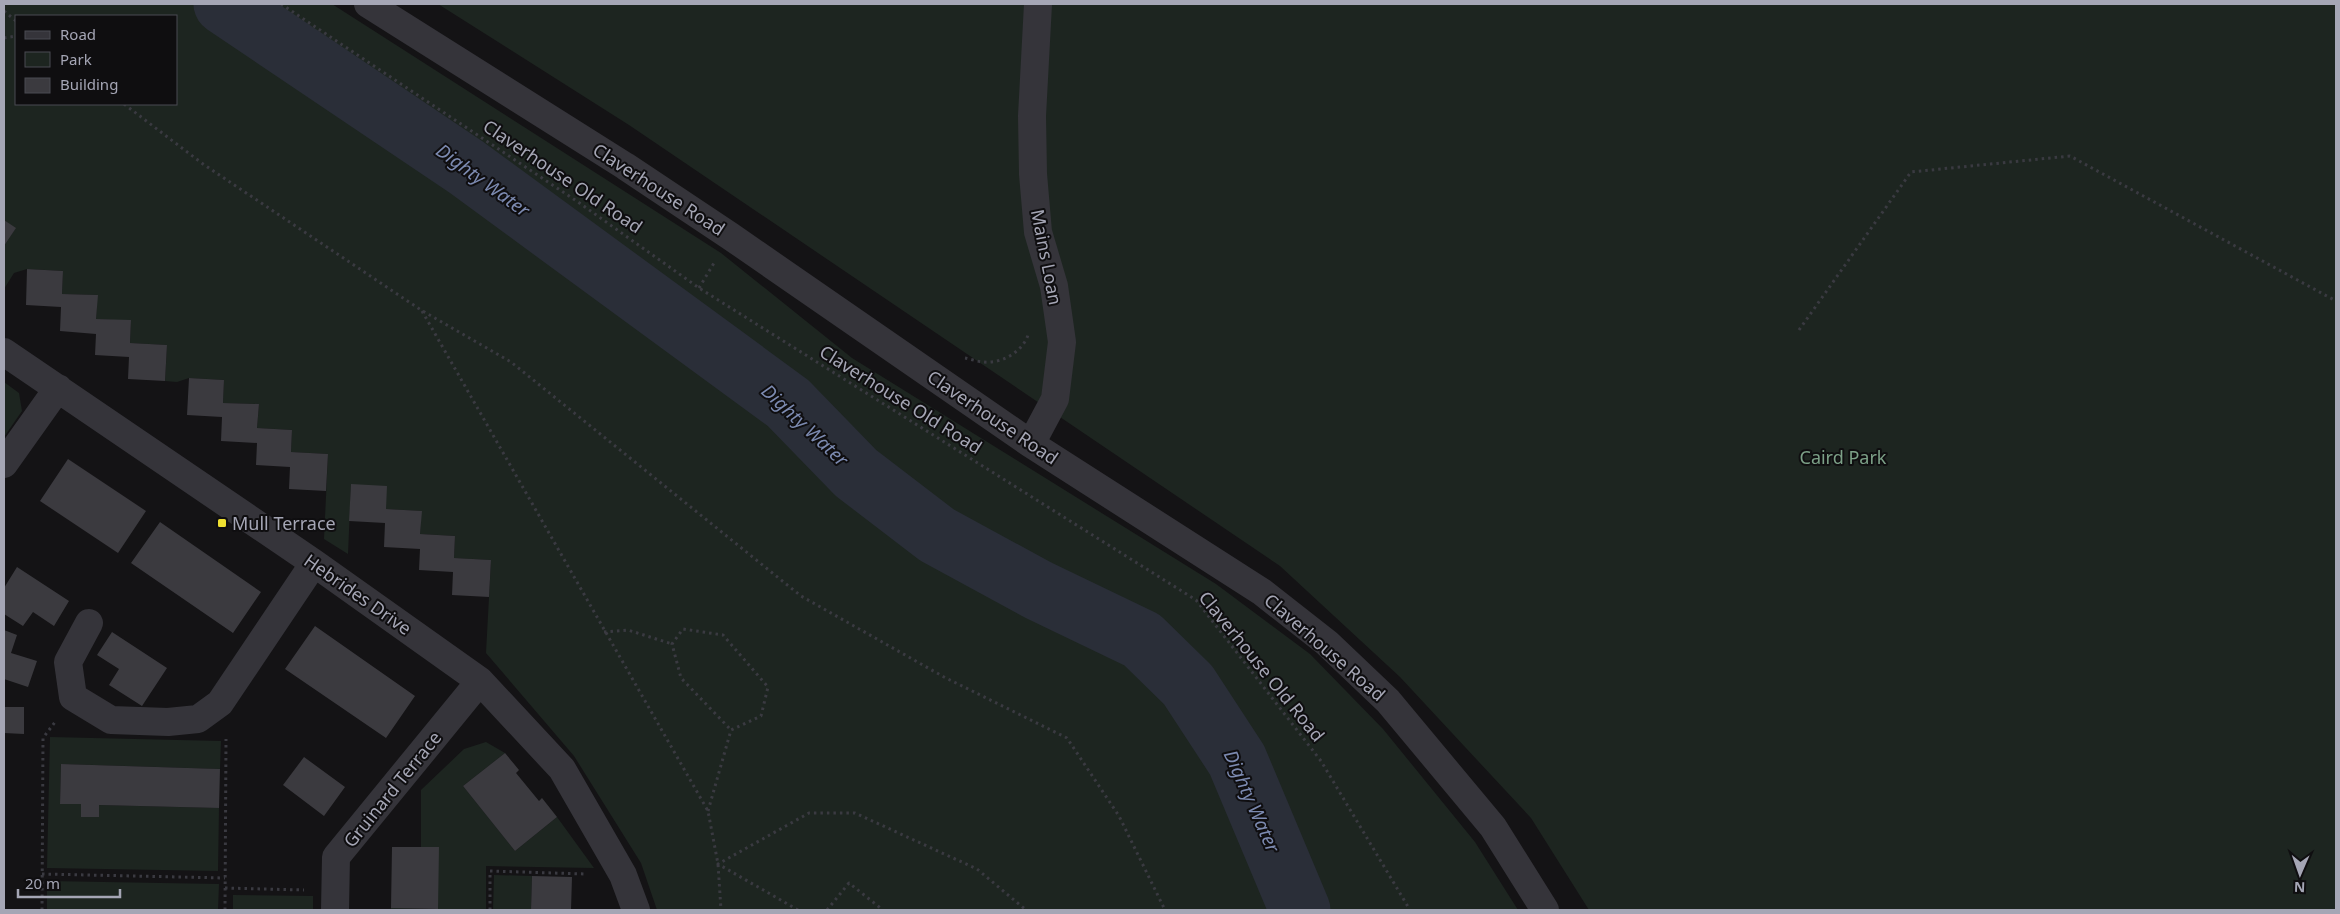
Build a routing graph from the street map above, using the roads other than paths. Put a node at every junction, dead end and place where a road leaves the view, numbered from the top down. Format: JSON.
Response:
{"nodes":[{"id":1,"x":368,"y":4,"type":"edge"},
{"id":2,"x":1038,"y":4,"type":"edge"},
{"id":3,"x":4,"y":352,"type":"edge"},
{"id":4,"x":58,"y":388,"type":"junction"},
{"id":5,"x":1031,"y":444,"type":"junction"},
{"id":6,"x":4,"y":464,"type":"edge"},
{"id":7,"x":314,"y":563,"type":"junction"},
{"id":8,"x":89,"y":623,"type":"dead end"},
{"id":9,"x":480,"y":681,"type":"junction"},
{"id":10,"x":336,"y":901,"type":"edge"},
{"id":11,"x":636,"y":910,"type":"edge"},
{"id":12,"x":1545,"y":910,"type":"edge"}],
"edges":[{"from":1,"to":5,"type":"street","name":"Claverhouse Road"},
{"from":2,"to":5,"type":"street","name":"Mains Loan"},
{"from":3,"to":4,"type":"street","name":"Hebrides Drive"},
{"from":4,"to":6,"type":"street"},
{"from":4,"to":7,"type":"street","name":"Hebrides Drive"},
{"from":5,"to":12,"type":"street","name":"Claverhouse Road"},
{"from":7,"to":8,"type":"street"},
{"from":7,"to":9,"type":"street","name":"Hebrides Drive"},
{"from":9,"to":10,"type":"street","name":"Gruinard Terrace"},
{"from":9,"to":11,"type":"street","name":"Hebrides Drive"}]}
